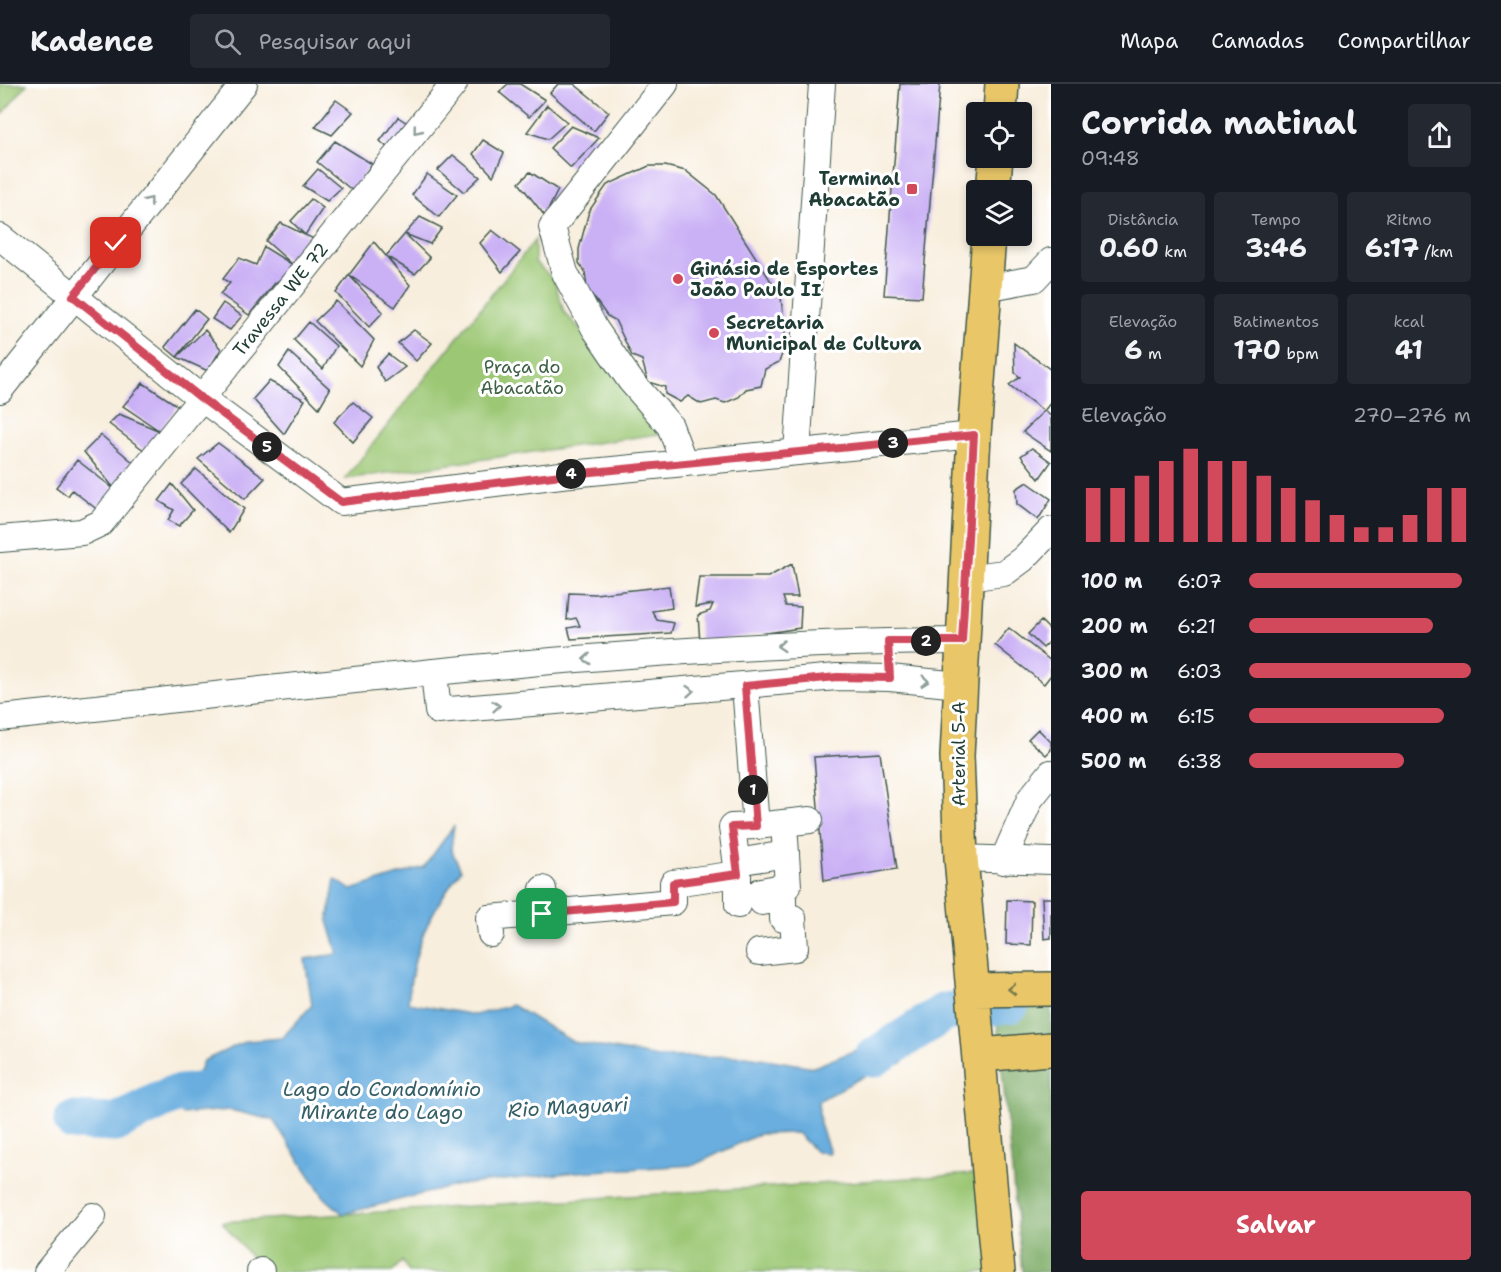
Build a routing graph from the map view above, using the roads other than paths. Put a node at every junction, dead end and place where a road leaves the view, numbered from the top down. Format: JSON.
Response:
{"nodes":[{"id":1,"x":244,"y":84,"type":"edge"},
{"id":2,"x":454,"y":84,"type":"edge"},
{"id":3,"x":665,"y":84,"type":"edge"},
{"id":4,"x":822,"y":84,"type":"edge"},
{"id":5,"x":1002,"y":84,"type":"edge"},
{"id":6,"x":1001,"y":102,"type":"edge"},
{"id":7,"x":0,"y":237,"type":"edge"},
{"id":8,"x":988,"y":246,"type":"edge"},
{"id":9,"x":1051,"y":261,"type":"edge"},
{"id":10,"x":985,"y":288,"type":"junction"},
{"id":11,"x":73,"y":296,"type":"junction"},
{"id":12,"x":0,"y":390,"type":"edge"},
{"id":13,"x":201,"y":398,"type":"junction"},
{"id":14,"x":974,"y":435,"type":"junction"},
{"id":15,"x":796,"y":452,"type":"junction"},
{"id":16,"x":684,"y":463,"type":"junction"},
{"id":17,"x":1051,"y":530,"type":"edge"},
{"id":18,"x":0,"y":539,"type":"edge"},
{"id":19,"x":967,"y":578,"type":"junction"},
{"id":20,"x":888,"y":641,"type":"junction"},
{"id":21,"x":962,"y":641,"type":"junction"},
{"id":22,"x":439,"y":672,"type":"junction"},
{"id":23,"x":890,"y":678,"type":"junction"},
{"id":24,"x":959,"y":685,"type":"junction"},
{"id":25,"x":745,"y":686,"type":"junction"},
{"id":26,"x":0,"y":718,"type":"edge"},
{"id":27,"x":1051,"y":773,"type":"edge"},
{"id":28,"x":810,"y":820,"type":"dead end"},
{"id":29,"x":784,"y":823,"type":"junction"},
{"id":30,"x":756,"y":826,"type":"junction"},
{"id":31,"x":786,"y":854,"type":"junction"},
{"id":32,"x":961,"y":858,"type":"junction"},
{"id":33,"x":1003,"y":861,"type":"junction"},
{"id":34,"x":1051,"y":861,"type":"edge"},
{"id":35,"x":738,"y":868,"type":"junction"},
{"id":36,"x":543,"y":889,"type":"dead end"},
{"id":37,"x":738,"y":905,"type":"dead end"},
{"id":38,"x":547,"y":914,"type":"junction"},
{"id":39,"x":491,"y":934,"type":"dead end"},
{"id":40,"x":759,"y":952,"type":"dead end"},
{"id":41,"x":1051,"y":988,"type":"edge"},
{"id":42,"x":974,"y":990,"type":"junction"},
{"id":43,"x":979,"y":1043,"type":"junction"},
{"id":44,"x":1051,"y":1049,"type":"edge"},
{"id":45,"x":93,"y":1216,"type":"dead end"},
{"id":46,"x":47,"y":1272,"type":"edge"},
{"id":47,"x":998,"y":1272,"type":"edge"}],
"edges":[{"from":11,"to":1,"type":"street","one_way":true},
{"from":2,"to":13,"type":"street","name":"Travessa WE 72","one_way":true},
{"from":3,"to":16,"type":"street"},
{"from":4,"to":15,"type":"street"},
{"from":5,"to":6,"type":"main road"},
{"from":7,"to":11,"type":"street"},
{"from":8,"to":10,"type":"main road","name":"Arterial 5-A"},
{"from":9,"to":10,"type":"street"},
{"from":10,"to":14,"type":"main road","name":"Arterial 5-A"},
{"from":11,"to":12,"type":"street"},
{"from":11,"to":13,"type":"street"},
{"from":13,"to":16,"type":"street"},
{"from":13,"to":18,"type":"street","name":"Travessa WE 72"},
{"from":14,"to":15,"type":"street"},
{"from":14,"to":19,"type":"main road","name":"Arterial 5-A"},
{"from":15,"to":16,"type":"street"},
{"from":17,"to":19,"type":"street"},
{"from":19,"to":21,"type":"main road","name":"Arterial 5-A"},
{"from":20,"to":21,"type":"street"},
{"from":20,"to":22,"type":"street","one_way":true},
{"from":20,"to":23,"type":"street"},
{"from":21,"to":24,"type":"main road","name":"Arterial 5-A"},
{"from":22,"to":25,"type":"street","one_way":true},
{"from":22,"to":26,"type":"street"},
{"from":23,"to":24,"type":"street","one_way":true},
{"from":23,"to":25,"type":"street"},
{"from":24,"to":32,"type":"main road","name":"Arterial 5-A"},
{"from":25,"to":30,"type":"street"},
{"from":27,"to":33,"type":"street"},
{"from":28,"to":29,"type":"street"},
{"from":29,"to":30,"type":"street"},
{"from":29,"to":31,"type":"street"},
{"from":30,"to":35,"type":"street"},
{"from":31,"to":35,"type":"street"},
{"from":31,"to":40,"type":"street"},
{"from":32,"to":33,"type":"street"},
{"from":32,"to":42,"type":"main road","name":"Arterial 5-A"},
{"from":33,"to":34,"type":"street"},
{"from":35,"to":37,"type":"street"},
{"from":35,"to":38,"type":"street"},
{"from":36,"to":38,"type":"street"},
{"from":38,"to":39,"type":"street"},
{"from":41,"to":42,"type":"main road","one_way":true},
{"from":42,"to":43,"type":"main road","name":"Arterial 5-A"},
{"from":43,"to":44,"type":"main road"},
{"from":43,"to":47,"type":"main road","name":"Arterial 5-A"},
{"from":45,"to":46,"type":"street"}]}
